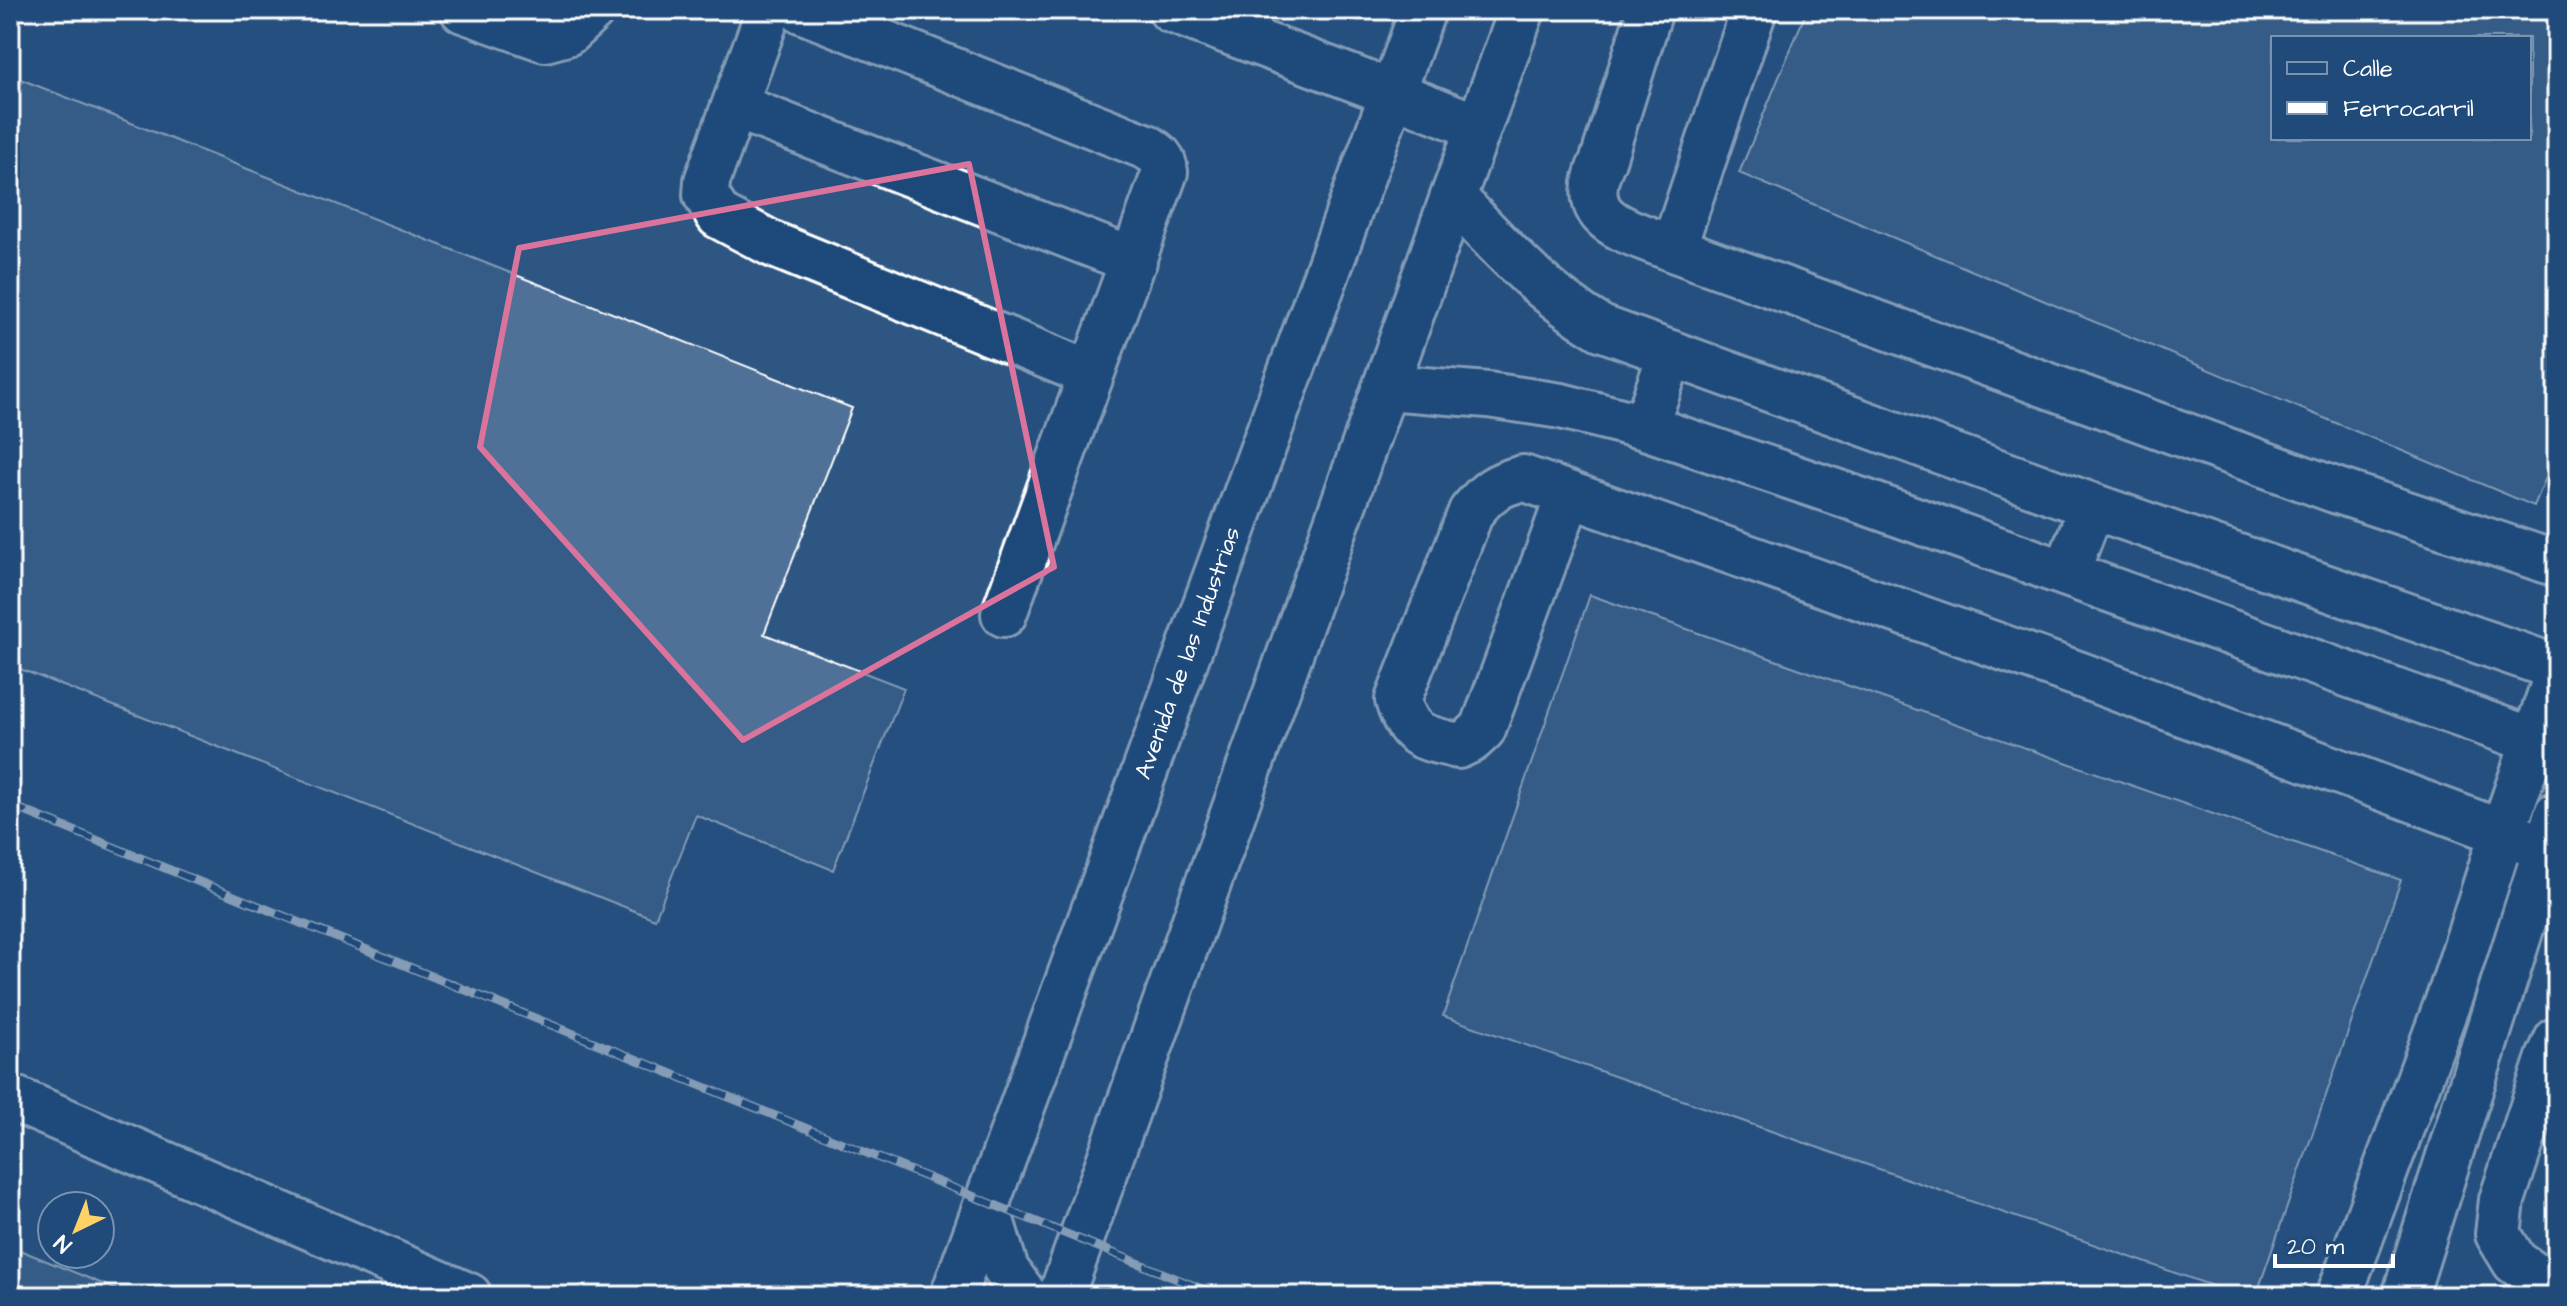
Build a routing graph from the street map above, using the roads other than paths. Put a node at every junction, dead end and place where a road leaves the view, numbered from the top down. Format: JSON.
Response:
{"nodes":[{"id":1,"x":463,"y":10,"type":"edge"},
{"id":2,"x":592,"y":10,"type":"edge"},
{"id":3,"x":769,"y":10,"type":"edge"},
{"id":4,"x":801,"y":10,"type":"edge"},
{"id":5,"x":1171,"y":10,"type":"edge"},
{"id":6,"x":1423,"y":10,"type":"edge"},
{"id":7,"x":1522,"y":10,"type":"edge"},
{"id":8,"x":1650,"y":10,"type":"edge"},
{"id":9,"x":1754,"y":10,"type":"edge"},
{"id":10,"x":1392,"y":93,"type":"junction"},
{"id":11,"x":735,"y":106,"type":"junction"},
{"id":12,"x":1478,"y":127,"type":"junction"},
{"id":13,"x":1453,"y":197,"type":"junction"},
{"id":14,"x":1673,"y":249,"type":"junction"},
{"id":15,"x":1134,"y":261,"type":"junction"},
{"id":16,"x":1671,"y":353,"type":"junction"},
{"id":17,"x":1091,"y":374,"type":"junction"},
{"id":18,"x":1386,"y":387,"type":"junction"},
{"id":19,"x":1645,"y":427,"type":"junction"},
{"id":20,"x":1569,"y":495,"type":"junction"},
{"id":21,"x":2092,"y":506,"type":"junction"},
{"id":22,"x":2557,"y":564,"type":"edge"},
{"id":23,"x":2066,"y":574,"type":"junction"},
{"id":24,"x":1004,"y":614,"type":"dead end"},
{"id":25,"x":2557,"y":668,"type":"edge"},
{"id":26,"x":2557,"y":675,"type":"edge"},
{"id":27,"x":2546,"y":745,"type":"edge"},
{"id":28,"x":2552,"y":831,"type":"edge"},
{"id":29,"x":2502,"y":834,"type":"junction"},
{"id":30,"x":2557,"y":1040,"type":"edge"},
{"id":31,"x":10,"y":1097,"type":"edge"},
{"id":32,"x":987,"y":1207,"type":"junction"},
{"id":33,"x":2557,"y":1279,"type":"edge"},
{"id":34,"x":469,"y":1296,"type":"edge"},
{"id":35,"x":953,"y":1296,"type":"edge"},
{"id":36,"x":1025,"y":1296,"type":"edge"},
{"id":37,"x":1061,"y":1296,"type":"edge"},
{"id":38,"x":2339,"y":1296,"type":"edge"},
{"id":39,"x":2405,"y":1296,"type":"edge"}],
"edges":[{"from":1,"to":2,"type":"main road"},
{"from":3,"to":11,"type":"main road"},
{"from":4,"to":15,"type":"main road"},
{"from":5,"to":10,"type":"main road"},
{"from":6,"to":10,"type":"main road","name":"Avenida de las Industrias"},
{"from":7,"to":12,"type":"main road"},
{"from":8,"to":14,"type":"main road"},
{"from":9,"to":14,"type":"main road"},
{"from":10,"to":12,"type":"main road"},
{"from":10,"to":32,"type":"main road","name":"Avenida de las Industrias"},
{"from":11,"to":15,"type":"main road"},
{"from":11,"to":17,"type":"main road"},
{"from":12,"to":13,"type":"main road"},
{"from":13,"to":16,"type":"main road"},
{"from":13,"to":18,"type":"main road"},
{"from":14,"to":22,"type":"main road"},
{"from":15,"to":17,"type":"main road"},
{"from":16,"to":19,"type":"main road"},
{"from":16,"to":21,"type":"main road"},
{"from":17,"to":24,"type":"main road"},
{"from":18,"to":19,"type":"main road"},
{"from":18,"to":37,"type":"main road"},
{"from":19,"to":23,"type":"main road"},
{"from":20,"to":20,"type":"main road"},
{"from":20,"to":29,"type":"main road"},
{"from":21,"to":23,"type":"main road"},
{"from":21,"to":25,"type":"main road"},
{"from":23,"to":27,"type":"main road"},
{"from":26,"to":27,"type":"main road"},
{"from":27,"to":29,"type":"main road"},
{"from":28,"to":29,"type":"main road"},
{"from":28,"to":39,"type":"main road"},
{"from":29,"to":38,"type":"main road"},
{"from":30,"to":33,"type":"main road"},
{"from":31,"to":34,"type":"main road"},
{"from":32,"to":35,"type":"main road","name":"Avenida de las Industrias"},
{"from":32,"to":36,"type":"main road"}]}
